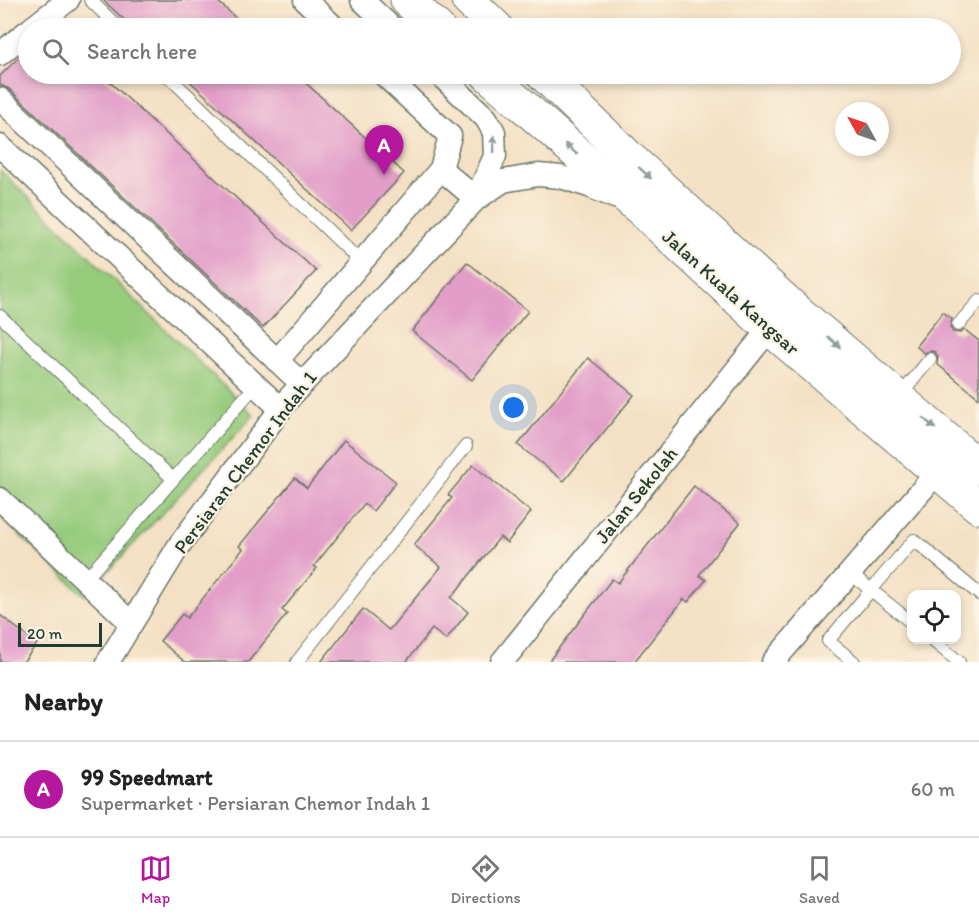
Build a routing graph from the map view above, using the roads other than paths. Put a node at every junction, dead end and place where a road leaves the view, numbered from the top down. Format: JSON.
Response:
{"nodes":[{"id":1,"x":68,"y":0,"type":"edge"},
{"id":2,"x":90,"y":0,"type":"edge"},
{"id":3,"x":305,"y":0,"type":"edge"},
{"id":4,"x":362,"y":0,"type":"edge"},
{"id":5,"x":407,"y":0,"type":"edge"},
{"id":6,"x":468,"y":0,"type":"edge"},
{"id":7,"x":45,"y":18,"type":"edge"},
{"id":8,"x":109,"y":18,"type":"edge"},
{"id":9,"x":324,"y":18,"type":"edge"},
{"id":10,"x":381,"y":18,"type":"edge"},
{"id":11,"x":427,"y":18,"type":"edge"},
{"id":12,"x":487,"y":18,"type":"edge"},
{"id":13,"x":18,"y":40,"type":"edge"},
{"id":14,"x":0,"y":54,"type":"edge"},
{"id":15,"x":176,"y":84,"type":"edge"},
{"id":16,"x":394,"y":84,"type":"edge"},
{"id":17,"x":450,"y":84,"type":"edge"},
{"id":18,"x":498,"y":84,"type":"edge"},
{"id":19,"x":553,"y":84,"type":"edge"},
{"id":20,"x":0,"y":99,"type":"edge"},
{"id":21,"x":0,"y":146,"type":"edge"},
{"id":22,"x":441,"y":169,"type":"junction"},
{"id":23,"x":476,"y":199,"type":"junction"},
{"id":24,"x":638,"y":207,"type":"junction"},
{"id":25,"x":361,"y":262,"type":"junction"},
{"id":26,"x":979,"y":301,"type":"edge"},
{"id":27,"x":0,"y":316,"type":"edge"},
{"id":28,"x":779,"y":316,"type":"junction"},
{"id":29,"x":958,"y":325,"type":"dead end"},
{"id":30,"x":930,"y":359,"type":"dead end"},
{"id":31,"x":277,"y":360,"type":"junction"},
{"id":32,"x":302,"y":384,"type":"junction"},
{"id":33,"x":256,"y":385,"type":"junction"},
{"id":34,"x":281,"y":409,"type":"junction"},
{"id":35,"x":888,"y":409,"type":"junction"},
{"id":36,"x":466,"y":446,"type":"dead end"},
{"id":37,"x":958,"y":462,"type":"edge"},
{"id":38,"x":173,"y":479,"type":"junction"},
{"id":39,"x":0,"y":499,"type":"edge"},
{"id":40,"x":979,"y":507,"type":"edge"},
{"id":41,"x":850,"y":573,"type":"junction"},
{"id":42,"x":85,"y":580,"type":"junction"},
{"id":43,"x":871,"y":590,"type":"junction"},
{"id":44,"x":979,"y":594,"type":"edge"},
{"id":45,"x":907,"y":619,"type":"edge"},
{"id":46,"x":131,"y":623,"type":"junction"},
{"id":47,"x":938,"y":644,"type":"edge"},
{"id":48,"x":119,"y":658,"type":"edge"},
{"id":49,"x":297,"y":662,"type":"edge"},
{"id":50,"x":502,"y":662,"type":"edge"},
{"id":51,"x":773,"y":662,"type":"edge"},
{"id":52,"x":854,"y":662,"type":"edge"},
{"id":53,"x":959,"y":662,"type":"edge"}],
"edges":[{"from":1,"to":7,"type":"street"},
{"from":2,"to":8,"type":"lane"},
{"from":3,"to":9,"type":"street"},
{"from":4,"to":10,"type":"street"},
{"from":5,"to":11,"type":"highway"},
{"from":6,"to":12,"type":"highway"},
{"from":13,"to":14,"type":"street"},
{"from":15,"to":25,"type":"lane"},
{"from":16,"to":22,"type":"street"},
{"from":23,"to":17,"type":"street","one_way":true},
{"from":24,"to":18,"type":"highway","name":"Jalan Kuala Kangsar","one_way":true},
{"from":19,"to":28,"type":"highway","name":"Jalan Kuala Kangsar","one_way":true},
{"from":20,"to":31,"type":"street"},
{"from":21,"to":33,"type":"street"},
{"from":22,"to":23,"type":"street"},
{"from":22,"to":25,"type":"street"},
{"from":23,"to":24,"type":"street"},
{"from":23,"to":32,"type":"street","name":"Persiaran Chemor Indah 1"},
{"from":24,"to":28,"type":"highway","name":"Jalan Kuala Kangsar"},
{"from":25,"to":31,"type":"street"},
{"from":26,"to":29,"type":"lane"},
{"from":27,"to":38,"type":"lane"},
{"from":28,"to":35,"type":"highway","name":"Jalan Kuala Kangsar"},
{"from":28,"to":50,"type":"street","name":"Jalan Sekolah"},
{"from":30,"to":35,"type":"lane"},
{"from":31,"to":32,"type":"street"},
{"from":32,"to":34,"type":"street","name":"Persiaran Chemor Indah 1"},
{"from":33,"to":34,"type":"street"},
{"from":33,"to":38,"type":"lane"},
{"from":34,"to":46,"type":"street","name":"Persiaran Chemor Indah 1"},
{"from":35,"to":37,"type":"highway","name":"Jalan Kuala Kangsar"},
{"from":36,"to":49,"type":"lane"},
{"from":37,"to":40,"type":"highway","name":"Jalan Kuala Kangsar"},
{"from":37,"to":41,"type":"street"},
{"from":38,"to":42,"type":"lane"},
{"from":39,"to":42,"type":"street"},
{"from":41,"to":43,"type":"lane"},
{"from":41,"to":51,"type":"street"},
{"from":42,"to":46,"type":"street"},
{"from":43,"to":44,"type":"lane"},
{"from":43,"to":45,"type":"lane"},
{"from":43,"to":52,"type":"lane"},
{"from":46,"to":48,"type":"street","name":"Persiaran Chemor Indah 1"},
{"from":47,"to":53,"type":"lane"}]}
